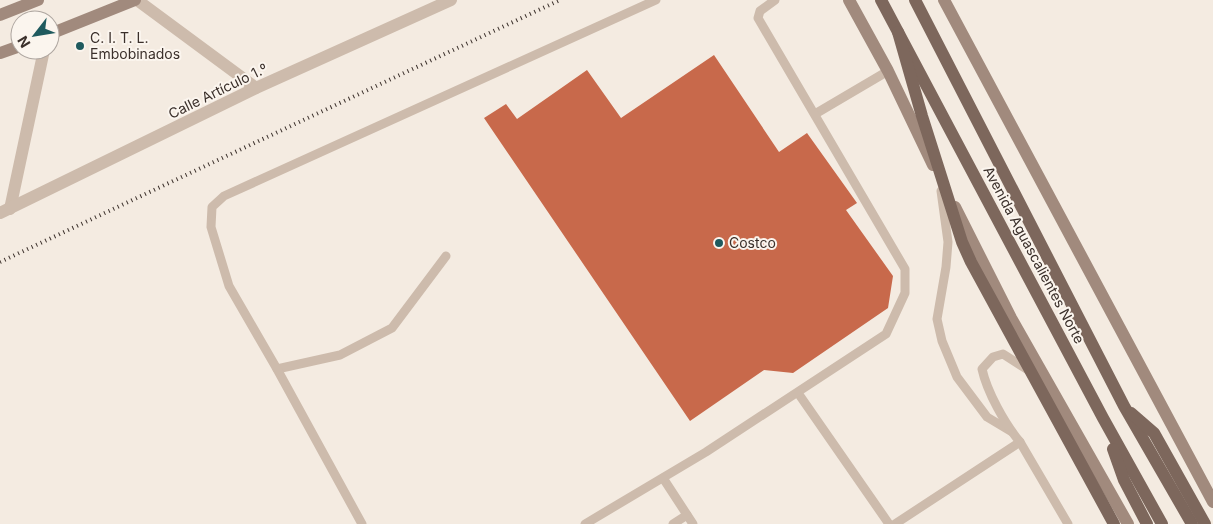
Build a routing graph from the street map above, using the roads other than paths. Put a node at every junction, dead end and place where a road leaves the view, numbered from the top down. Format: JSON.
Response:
{"nodes":[{"id":1,"x":38,"y":0,"type":"edge"},
{"id":2,"x":136,"y":0,"type":"edge"},
{"id":3,"x":451,"y":0,"type":"edge"},
{"id":4,"x":656,"y":0,"type":"edge"},
{"id":5,"x":775,"y":0,"type":"edge"},
{"id":6,"x":849,"y":0,"type":"edge"},
{"id":7,"x":881,"y":0,"type":"edge"},
{"id":8,"x":915,"y":0,"type":"edge"},
{"id":9,"x":944,"y":0,"type":"edge"},
{"id":10,"x":0,"y":15,"type":"edge"},
{"id":11,"x":60,"y":30,"type":"edge"},
{"id":12,"x":898,"y":32,"type":"junction"},
{"id":13,"x":42,"y":60,"type":"edge"},
{"id":14,"x":888,"y":72,"type":"junction"},
{"id":15,"x":256,"y":88,"type":"junction"},
{"id":16,"x":815,"y":114,"type":"junction"},
{"id":17,"x":938,"y":173,"type":"junction"},
{"id":18,"x":5,"y":211,"type":"edge"},
{"id":19,"x":446,"y":256,"type":"dead end"},
{"id":20,"x":277,"y":369,"type":"junction"},
{"id":21,"x":1048,"y":383,"type":"junction"},
{"id":22,"x":798,"y":393,"type":"junction"},
{"id":23,"x":1124,"y":406,"type":"junction"},
{"id":24,"x":1103,"y":418,"type":"junction"},
{"id":25,"x":1012,"y":432,"type":"junction"},
{"id":26,"x":1020,"y":442,"type":"junction"},
{"id":27,"x":663,"y":478,"type":"junction"},
{"id":28,"x":1213,"y":502,"type":"edge"},
{"id":29,"x":687,"y":515,"type":"junction"},
{"id":30,"x":362,"y":524,"type":"edge"},
{"id":31,"x":585,"y":524,"type":"edge"},
{"id":32,"x":673,"y":524,"type":"edge"},
{"id":33,"x":693,"y":524,"type":"edge"},
{"id":34,"x":889,"y":524,"type":"edge"},
{"id":35,"x":894,"y":524,"type":"edge"},
{"id":36,"x":1068,"y":524,"type":"edge"},
{"id":37,"x":1114,"y":524,"type":"edge"},
{"id":38,"x":1128,"y":524,"type":"edge"},
{"id":39,"x":1148,"y":524,"type":"edge"},
{"id":40,"x":1162,"y":524,"type":"edge"},
{"id":41,"x":1192,"y":524,"type":"edge"},
{"id":42,"x":1205,"y":524,"type":"edge"}],
"edges":[{"from":1,"to":10,"type":"main road"},
{"from":2,"to":11,"type":"main road"},
{"from":2,"to":15,"type":"street"},
{"from":3,"to":15,"type":"street","name":"Calle Artículo 1.º"},
{"from":4,"to":20,"type":"lane"},
{"from":5,"to":16,"type":"lane"},
{"from":6,"to":14,"type":"main road"},
{"from":7,"to":12,"type":"main road","name":"Avenida Aguascalientes Norte"},
{"from":8,"to":23,"type":"main road","name":"Avenida Aguascalientes Norte"},
{"from":9,"to":28,"type":"main road"},
{"from":12,"to":24,"type":"main road","name":"Avenida Aguascalientes Norte","bridge":true},
{"from":12,"to":37,"type":"main road","bridge":true},
{"from":13,"to":18,"type":"street"},
{"from":14,"to":16,"type":"lane"},
{"from":14,"to":17,"type":"main road"},
{"from":15,"to":18,"type":"street","name":"Calle Artículo 1.º"},
{"from":16,"to":22,"type":"lane"},
{"from":17,"to":21,"type":"main road"},
{"from":17,"to":25,"type":"lane"},
{"from":19,"to":20,"type":"lane"},
{"from":20,"to":30,"type":"lane"},
{"from":21,"to":25,"type":"lane"},
{"from":21,"to":38,"type":"main road"},
{"from":22,"to":27,"type":"lane"},
{"from":22,"to":34,"type":"lane"},
{"from":23,"to":41,"type":"main road","name":"Avenida Aguascalientes Norte"},
{"from":23,"to":42,"type":"main road"},
{"from":24,"to":39,"type":"main road"},
{"from":24,"to":40,"type":"main road","name":"Avenida Aguascalientes Norte"},
{"from":25,"to":26,"type":"lane"},
{"from":26,"to":35,"type":"lane"},
{"from":26,"to":36,"type":"lane"},
{"from":27,"to":29,"type":"lane"},
{"from":27,"to":31,"type":"lane"},
{"from":29,"to":32,"type":"lane"},
{"from":29,"to":33,"type":"lane"}]}
